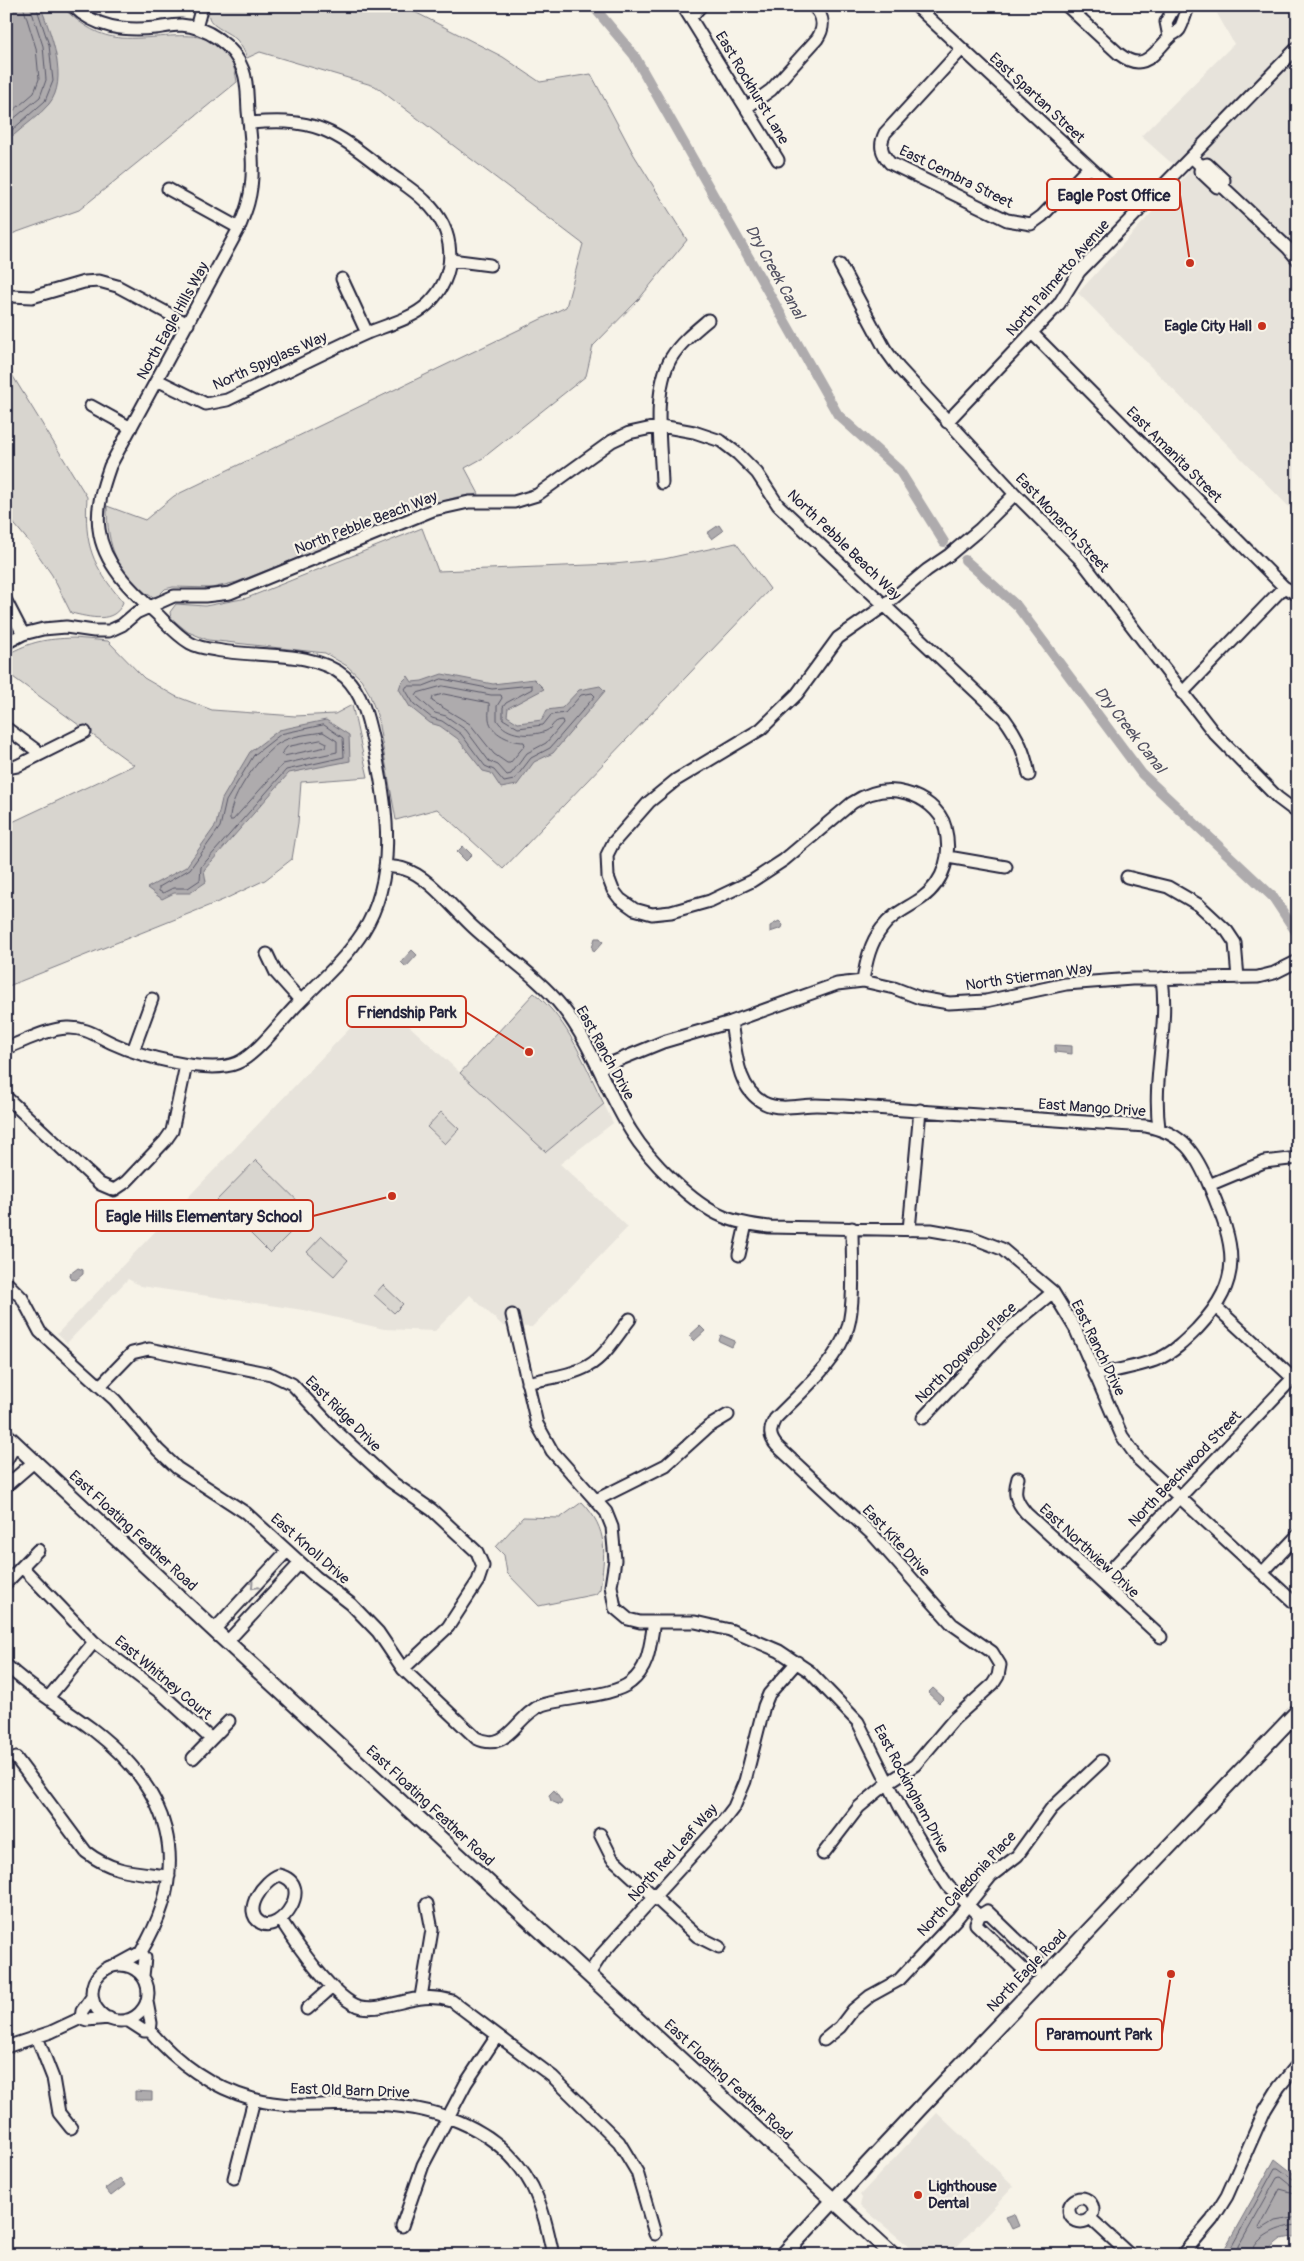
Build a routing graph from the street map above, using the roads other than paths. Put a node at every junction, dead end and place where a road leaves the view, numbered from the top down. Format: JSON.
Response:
{"nodes":[{"id":1,"x":73,"y":6,"type":"edge"},
{"id":2,"x":202,"y":6,"type":"edge"},
{"id":3,"x":683,"y":6,"type":"edge"},
{"id":4,"x":701,"y":6,"type":"edge"},
{"id":5,"x":813,"y":6,"type":"edge"},
{"id":6,"x":916,"y":6,"type":"edge"},
{"id":7,"x":1067,"y":6,"type":"edge"},
{"id":8,"x":1175,"y":6,"type":"edge"},
{"id":9,"x":1186,"y":6,"type":"edge"},
{"id":10,"x":691,"y":17,"type":"junction"},
{"id":11,"x":196,"y":28,"type":"junction"},
{"id":12,"x":1169,"y":37,"type":"junction"},
{"id":13,"x":1298,"y":47,"type":"edge"},
{"id":14,"x":962,"y":49,"type":"junction"},
{"id":15,"x":746,"y":108,"type":"junction"},
{"id":16,"x":249,"y":123,"type":"junction"},
{"id":17,"x":1192,"y":156,"type":"junction"},
{"id":18,"x":778,"y":160,"type":"dead end"},
{"id":19,"x":1089,"y":167,"type":"junction"},
{"id":20,"x":168,"y":189,"type":"dead end"},
{"id":21,"x":1138,"y":212,"type":"junction"},
{"id":22,"x":239,"y":228,"type":"junction"},
{"id":23,"x":451,"y":260,"type":"junction"},
{"id":24,"x":1298,"y":260,"type":"edge"},
{"id":25,"x":490,"y":265,"type":"dead end"},
{"id":26,"x":840,"y":265,"type":"dead end"},
{"id":27,"x":342,"y":279,"type":"dead end"},
{"id":28,"x":11,"y":296,"type":"dead end"},
{"id":29,"x":708,"y":320,"type":"dead end"},
{"id":30,"x":188,"y":324,"type":"junction"},
{"id":31,"x":367,"y":333,"type":"junction"},
{"id":32,"x":1032,"y":333,"type":"junction"},
{"id":33,"x":158,"y":380,"type":"junction"},
{"id":34,"x":91,"y":406,"type":"dead end"},
{"id":35,"x":946,"y":422,"type":"junction"},
{"id":36,"x":661,"y":426,"type":"junction"},
{"id":37,"x":131,"y":428,"type":"junction"},
{"id":38,"x":662,"y":483,"type":"dead end"},
{"id":39,"x":1015,"y":494,"type":"junction"},
{"id":40,"x":1284,"y":587,"type":"junction"},
{"id":41,"x":1298,"y":595,"type":"edge"},
{"id":42,"x":6,"y":601,"type":"edge"},
{"id":43,"x":884,"y":606,"type":"junction"},
{"id":44,"x":149,"y":607,"type":"junction"},
{"id":45,"x":23,"y":634,"type":"junction"},
{"id":46,"x":6,"y":643,"type":"edge"},
{"id":47,"x":1182,"y":693,"type":"junction"},
{"id":48,"x":6,"y":728,"type":"edge"},
{"id":49,"x":85,"y":732,"type":"dead end"},
{"id":50,"x":40,"y":753,"type":"junction"},
{"id":51,"x":6,"y":768,"type":"edge"},
{"id":52,"x":1029,"y":775,"type":"dead end"},
{"id":53,"x":1298,"y":813,"type":"edge"},
{"id":54,"x":948,"y":857,"type":"junction"},
{"id":55,"x":385,"y":866,"type":"junction"},
{"id":56,"x":1006,"y":867,"type":"dead end"},
{"id":57,"x":1127,"y":877,"type":"dead end"},
{"id":58,"x":266,"y":954,"type":"dead end"},
{"id":59,"x":1298,"y":961,"type":"edge"},
{"id":60,"x":1162,"y":978,"type":"junction"},
{"id":61,"x":1238,"y":978,"type":"junction"},
{"id":62,"x":863,"y":981,"type":"junction"},
{"id":63,"x":152,"y":999,"type":"dead end"},
{"id":64,"x":301,"y":1001,"type":"junction"},
{"id":65,"x":731,"y":1022,"type":"junction"},
{"id":66,"x":6,"y":1048,"type":"edge"},
{"id":67,"x":133,"y":1051,"type":"junction"},
{"id":68,"x":186,"y":1065,"type":"junction"},
{"id":69,"x":599,"y":1068,"type":"junction"},
{"id":70,"x":6,"y":1097,"type":"edge"},
{"id":71,"x":920,"y":1110,"type":"junction"},
{"id":72,"x":1159,"y":1128,"type":"junction"},
{"id":73,"x":1298,"y":1158,"type":"edge"},
{"id":74,"x":1209,"y":1185,"type":"junction"},
{"id":75,"x":746,"y":1224,"type":"junction"},
{"id":76,"x":852,"y":1228,"type":"junction"},
{"id":77,"x":909,"y":1230,"type":"junction"},
{"id":78,"x":739,"y":1255,"type":"dead end"},
{"id":79,"x":6,"y":1282,"type":"edge"},
{"id":80,"x":1053,"y":1292,"type":"junction"},
{"id":81,"x":1216,"y":1307,"type":"junction"},
{"id":82,"x":512,"y":1315,"type":"dead end"},
{"id":83,"x":630,"y":1319,"type":"dead end"},
{"id":84,"x":1095,"y":1375,"type":"junction"},
{"id":85,"x":1295,"y":1380,"type":"edge"},
{"id":86,"x":527,"y":1383,"type":"junction"},
{"id":87,"x":100,"y":1386,"type":"junction"},
{"id":88,"x":728,"y":1415,"type":"dead end"},
{"id":89,"x":923,"y":1418,"type":"dead end"},
{"id":90,"x":11,"y":1440,"type":"edge"},
{"id":91,"x":6,"y":1461,"type":"edge"},
{"id":92,"x":35,"y":1461,"type":"junction"},
{"id":93,"x":1018,"y":1478,"type":"dead end"},
{"id":94,"x":6,"y":1486,"type":"edge"},
{"id":95,"x":1180,"y":1497,"type":"junction"},
{"id":96,"x":596,"y":1500,"type":"junction"},
{"id":97,"x":1298,"y":1535,"type":"edge"},
{"id":98,"x":38,"y":1550,"type":"dead end"},
{"id":99,"x":287,"y":1550,"type":"junction"},
{"id":100,"x":300,"y":1563,"type":"junction"},
{"id":101,"x":22,"y":1567,"type":"junction"},
{"id":102,"x":1262,"y":1573,"type":"junction"},
{"id":103,"x":1100,"y":1581,"type":"junction"},
{"id":104,"x":6,"y":1583,"type":"edge"},
{"id":105,"x":1298,"y":1606,"type":"edge"},
{"id":106,"x":654,"y":1622,"type":"junction"},
{"id":107,"x":214,"y":1630,"type":"junction"},
{"id":108,"x":1161,"y":1638,"type":"dead end"},
{"id":109,"x":94,"y":1642,"type":"junction"},
{"id":110,"x":227,"y":1642,"type":"junction"},
{"id":111,"x":797,"y":1662,"type":"junction"},
{"id":112,"x":6,"y":1665,"type":"edge"},
{"id":113,"x":403,"y":1669,"type":"junction"},
{"id":114,"x":48,"y":1698,"type":"junction"},
{"id":115,"x":1298,"y":1712,"type":"edge"},
{"id":116,"x":229,"y":1720,"type":"dead end"},
{"id":117,"x":211,"y":1739,"type":"junction"},
{"id":118,"x":16,"y":1758,"type":"dead end"},
{"id":119,"x":193,"y":1758,"type":"dead end"},
{"id":120,"x":1102,"y":1761,"type":"dead end"},
{"id":121,"x":889,"y":1782,"type":"junction"},
{"id":122,"x":600,"y":1834,"type":"dead end"},
{"id":123,"x":823,"y":1854,"type":"dead end"},
{"id":124,"x":169,"y":1876,"type":"junction"},
{"id":125,"x":655,"y":1897,"type":"junction"},
{"id":126,"x":427,"y":1904,"type":"dead end"},
{"id":127,"x":968,"y":1905,"type":"junction"},
{"id":128,"x":979,"y":1916,"type":"junction"},
{"id":129,"x":281,"y":1920,"type":"junction"},
{"id":130,"x":719,"y":1947,"type":"dead end"},
{"id":131,"x":141,"y":1952,"type":"junction"},
{"id":132,"x":119,"y":1964,"type":"junction"},
{"id":133,"x":589,"y":1974,"type":"junction"},
{"id":134,"x":1040,"y":1974,"type":"junction"},
{"id":135,"x":143,"y":1976,"type":"junction"},
{"id":136,"x":332,"y":1986,"type":"junction"},
{"id":137,"x":92,"y":1997,"type":"junction"},
{"id":138,"x":421,"y":1997,"type":"junction"},
{"id":139,"x":147,"y":2002,"type":"junction"},
{"id":140,"x":306,"y":2009,"type":"dead end"},
{"id":141,"x":81,"y":2018,"type":"junction"},
{"id":142,"x":109,"y":2018,"type":"junction"},
{"id":143,"x":127,"y":2020,"type":"junction"},
{"id":144,"x":150,"y":2031,"type":"junction"},
{"id":145,"x":497,"y":2036,"type":"junction"},
{"id":146,"x":37,"y":2037,"type":"junction"},
{"id":147,"x":824,"y":2040,"type":"dead end"},
{"id":148,"x":6,"y":2047,"type":"edge"},
{"id":149,"x":1298,"y":2064,"type":"edge"},
{"id":150,"x":254,"y":2100,"type":"junction"},
{"id":151,"x":449,"y":2116,"type":"junction"},
{"id":152,"x":71,"y":2128,"type":"dead end"},
{"id":153,"x":234,"y":2178,"type":"dead end"},
{"id":154,"x":834,"y":2198,"type":"junction"},
{"id":155,"x":1090,"y":2218,"type":"dead end"},
{"id":156,"x":402,"y":2226,"type":"dead end"},
{"id":157,"x":655,"y":2234,"type":"dead end"},
{"id":158,"x":553,"y":2255,"type":"edge"},
{"id":159,"x":783,"y":2255,"type":"edge"},
{"id":160,"x":893,"y":2255,"type":"edge"},
{"id":161,"x":1130,"y":2255,"type":"edge"},
{"id":162,"x":1182,"y":2255,"type":"edge"}],
"edges":[{"from":1,"to":11,"type":"street","name":"North Eagle Hills Way"},
{"from":2,"to":11,"type":"street"},
{"from":3,"to":10,"type":"street","name":"East Rockhurst Lane"},
{"from":4,"to":10,"type":"street"},
{"from":5,"to":15,"type":"street"},
{"from":6,"to":14,"type":"street","name":"East Spartan Street"},
{"from":7,"to":12,"type":"street"},
{"from":8,"to":12,"type":"street"},
{"from":9,"to":12,"type":"street"},
{"from":10,"to":15,"type":"street","name":"East Rockhurst Lane"},
{"from":11,"to":16,"type":"street","name":"North Eagle Hills Way"},
{"from":13,"to":17,"type":"street","name":"North Palmetto Avenue"},
{"from":14,"to":19,"type":"street","name":"East Spartan Street"},
{"from":14,"to":19,"type":"street","name":"East Cembra Street"},
{"from":15,"to":18,"type":"street","name":"East Rockhurst Lane"},
{"from":16,"to":22,"type":"street","name":"North Eagle Hills Way"},
{"from":16,"to":23,"type":"street","name":"North Spyglass Way"},
{"from":17,"to":21,"type":"street","name":"North Palmetto Avenue"},
{"from":17,"to":24,"type":"street"},
{"from":19,"to":21,"type":"street","name":"East Spartan Street"},
{"from":20,"to":22,"type":"street"},
{"from":21,"to":32,"type":"street","name":"North Palmetto Avenue"},
{"from":22,"to":30,"type":"street","name":"North Eagle Hills Way"},
{"from":23,"to":25,"type":"street"},
{"from":23,"to":31,"type":"street","name":"North Spyglass Way"},
{"from":26,"to":35,"type":"street","name":"East Monarch Street"},
{"from":27,"to":31,"type":"street"},
{"from":28,"to":30,"type":"street"},
{"from":29,"to":36,"type":"street"},
{"from":30,"to":33,"type":"street","name":"North Eagle Hills Way"},
{"from":31,"to":33,"type":"street","name":"North Spyglass Way"},
{"from":32,"to":35,"type":"street","name":"North Palmetto Avenue"},
{"from":32,"to":40,"type":"street","name":"East Amanita Street"},
{"from":33,"to":37,"type":"street","name":"North Eagle Hills Way"},
{"from":34,"to":37,"type":"street"},
{"from":35,"to":39,"type":"street","name":"East Monarch Street"},
{"from":36,"to":38,"type":"street"},
{"from":36,"to":43,"type":"street","name":"North Pebble Beach Way"},
{"from":36,"to":44,"type":"street","name":"North Pebble Beach Way"},
{"from":37,"to":44,"type":"street","name":"North Eagle Hills Way"},
{"from":39,"to":43,"type":"street"},
{"from":39,"to":47,"type":"street","name":"East Monarch Street"},
{"from":40,"to":41,"type":"street","name":"East Amanita Street"},
{"from":40,"to":47,"type":"street"},
{"from":42,"to":45,"type":"street"},
{"from":43,"to":52,"type":"street","name":"North Pebble Beach Way"},
{"from":43,"to":54,"type":"street"},
{"from":44,"to":45,"type":"street","name":"North Pebble Beach Way"},
{"from":44,"to":55,"type":"street","name":"North Eagle Hills Way"},
{"from":45,"to":46,"type":"street","name":"North Pebble Beach Way"},
{"from":47,"to":53,"type":"street","name":"East Monarch Street"},
{"from":48,"to":50,"type":"street"},
{"from":49,"to":50,"type":"street"},
{"from":50,"to":51,"type":"street"},
{"from":54,"to":56,"type":"street"},
{"from":54,"to":62,"type":"street"},
{"from":55,"to":64,"type":"street","name":"North Eagle Hills Way"},
{"from":55,"to":69,"type":"street","name":"East Ranch Drive"},
{"from":57,"to":61,"type":"street"},
{"from":58,"to":64,"type":"street"},
{"from":59,"to":61,"type":"street","name":"North Stierman Way"},
{"from":60,"to":61,"type":"street","name":"North Stierman Way"},
{"from":60,"to":62,"type":"street","name":"North Stierman Way"},
{"from":60,"to":72,"type":"street"},
{"from":62,"to":65,"type":"street","name":"North Stierman Way"},
{"from":63,"to":67,"type":"street"},
{"from":64,"to":68,"type":"street","name":"North Eagle Hills Way"},
{"from":65,"to":69,"type":"street","name":"North Stierman Way"},
{"from":65,"to":71,"type":"street","name":"East Mango Drive"},
{"from":66,"to":67,"type":"street","name":"North Eagle Hills Way"},
{"from":67,"to":68,"type":"street","name":"North Eagle Hills Way"},
{"from":68,"to":70,"type":"street"},
{"from":69,"to":75,"type":"street","name":"East Ranch Drive"},
{"from":71,"to":72,"type":"street","name":"East Mango Drive"},
{"from":71,"to":77,"type":"street"},
{"from":72,"to":74,"type":"street","name":"East Mango Drive"},
{"from":73,"to":74,"type":"street"},
{"from":74,"to":81,"type":"street","name":"East Mango Drive"},
{"from":75,"to":76,"type":"street","name":"East Ranch Drive"},
{"from":75,"to":78,"type":"street"},
{"from":76,"to":77,"type":"street","name":"East Ranch Drive"},
{"from":76,"to":121,"type":"street","name":"East Kite Drive"},
{"from":77,"to":80,"type":"street","name":"East Ranch Drive"},
{"from":79,"to":87,"type":"street","name":"East Knoll Drive"},
{"from":80,"to":84,"type":"street","name":"East Ranch Drive"},
{"from":80,"to":89,"type":"street","name":"North Dogwood Place"},
{"from":81,"to":84,"type":"street","name":"East Mango Drive"},
{"from":81,"to":85,"type":"street"},
{"from":82,"to":86,"type":"street","name":"East Rockingham Drive"},
{"from":83,"to":86,"type":"street"},
{"from":84,"to":95,"type":"street","name":"East Ranch Drive"},
{"from":85,"to":95,"type":"street","name":"North Beachwood Street"},
{"from":86,"to":96,"type":"street","name":"East Rockingham Drive"},
{"from":87,"to":99,"type":"street","name":"East Knoll Drive"},
{"from":87,"to":113,"type":"street","name":"East Ridge Drive"},
{"from":88,"to":96,"type":"street"},
{"from":90,"to":91,"type":"street"},
{"from":90,"to":92,"type":"main road","name":"East Floating Feather Road"},
{"from":92,"to":94,"type":"street"},
{"from":92,"to":107,"type":"main road","name":"East Floating Feather Road"},
{"from":93,"to":103,"type":"street","name":"East Northview Drive"},
{"from":95,"to":102,"type":"street","name":"East Ranch Drive"},
{"from":95,"to":103,"type":"street","name":"North Beachwood Street"},
{"from":96,"to":106,"type":"street","name":"East Rockingham Drive"},
{"from":97,"to":102,"type":"street"},
{"from":98,"to":101,"type":"street"},
{"from":99,"to":100,"type":"street","name":"East Knoll Drive"},
{"from":99,"to":107,"type":"street","one_way":true},
{"from":100,"to":110,"type":"street"},
{"from":100,"to":113,"type":"street","name":"East Knoll Drive"},
{"from":101,"to":104,"type":"street"},
{"from":101,"to":109,"type":"street","name":"East Whitney Court"},
{"from":102,"to":105,"type":"street","name":"East Ranch Drive"},
{"from":103,"to":108,"type":"street","name":"East Northview Drive"},
{"from":106,"to":111,"type":"street","name":"East Rockingham Drive"},
{"from":106,"to":113,"type":"street","name":"East Knoll Drive"},
{"from":107,"to":110,"type":"main road","name":"East Floating Feather Road"},
{"from":109,"to":114,"type":"street","name":"East Whitney Court"},
{"from":109,"to":117,"type":"street","name":"East Whitney Court"},
{"from":110,"to":133,"type":"main road","name":"East Floating Feather Road"},
{"from":111,"to":121,"type":"street","name":"East Rockingham Drive"},
{"from":111,"to":125,"type":"street","name":"North Red Leaf Way"},
{"from":112,"to":114,"type":"street"},
{"from":114,"to":124,"type":"street"},
{"from":115,"to":134,"type":"main road","name":"North Eagle Road"},
{"from":116,"to":117,"type":"street","name":"East Whitney Court"},
{"from":117,"to":119,"type":"street","name":"East Whitney Court"},
{"from":118,"to":124,"type":"street"},
{"from":120,"to":127,"type":"street","name":"North Caledonia Place"},
{"from":121,"to":123,"type":"street"},
{"from":121,"to":127,"type":"street","name":"East Rockingham Drive"},
{"from":122,"to":125,"type":"street"},
{"from":124,"to":131,"type":"street"},
{"from":125,"to":130,"type":"street"},
{"from":125,"to":133,"type":"street","name":"North Red Leaf Way"},
{"from":126,"to":138,"type":"street"},
{"from":127,"to":128,"type":"street","name":"East Rockingham Drive"},
{"from":127,"to":147,"type":"street","name":"North Caledonia Place"},
{"from":128,"to":134,"type":"street","name":"East Rockingham Drive"},
{"from":128,"to":134,"type":"street","name":"East Rockingham Drive"},
{"from":129,"to":129,"type":"street"},
{"from":129,"to":136,"type":"street"},
{"from":131,"to":132,"type":"street"},
{"from":131,"to":135,"type":"street"},
{"from":132,"to":135,"type":"street"},
{"from":132,"to":137,"type":"street"},
{"from":133,"to":154,"type":"main road","name":"East Floating Feather Road"},
{"from":134,"to":154,"type":"main road","name":"North Eagle Road"},
{"from":135,"to":139,"type":"street"},
{"from":136,"to":138,"type":"street"},
{"from":136,"to":140,"type":"street"},
{"from":137,"to":141,"type":"street"},
{"from":137,"to":142,"type":"street"},
{"from":138,"to":145,"type":"street"},
{"from":139,"to":143,"type":"street"},
{"from":139,"to":144,"type":"street"},
{"from":141,"to":142,"type":"street"},
{"from":141,"to":146,"type":"street"},
{"from":142,"to":143,"type":"street"},
{"from":143,"to":144,"type":"street","name":"East Old Barn Drive"},
{"from":144,"to":150,"type":"street","name":"East Old Barn Drive"},
{"from":145,"to":151,"type":"street"},
{"from":145,"to":157,"type":"street"},
{"from":146,"to":148,"type":"street"},
{"from":146,"to":152,"type":"street"},
{"from":149,"to":162,"type":"street"},
{"from":150,"to":151,"type":"street","name":"East Old Barn Drive"},
{"from":150,"to":153,"type":"street"},
{"from":151,"to":156,"type":"street"},
{"from":151,"to":158,"type":"street","name":"East Old Barn Drive"},
{"from":154,"to":159,"type":"main road","name":"North Eagle Road"},
{"from":154,"to":160,"type":"main road","name":"East Floating Feather Road"},
{"from":155,"to":161,"type":"street"}]}
